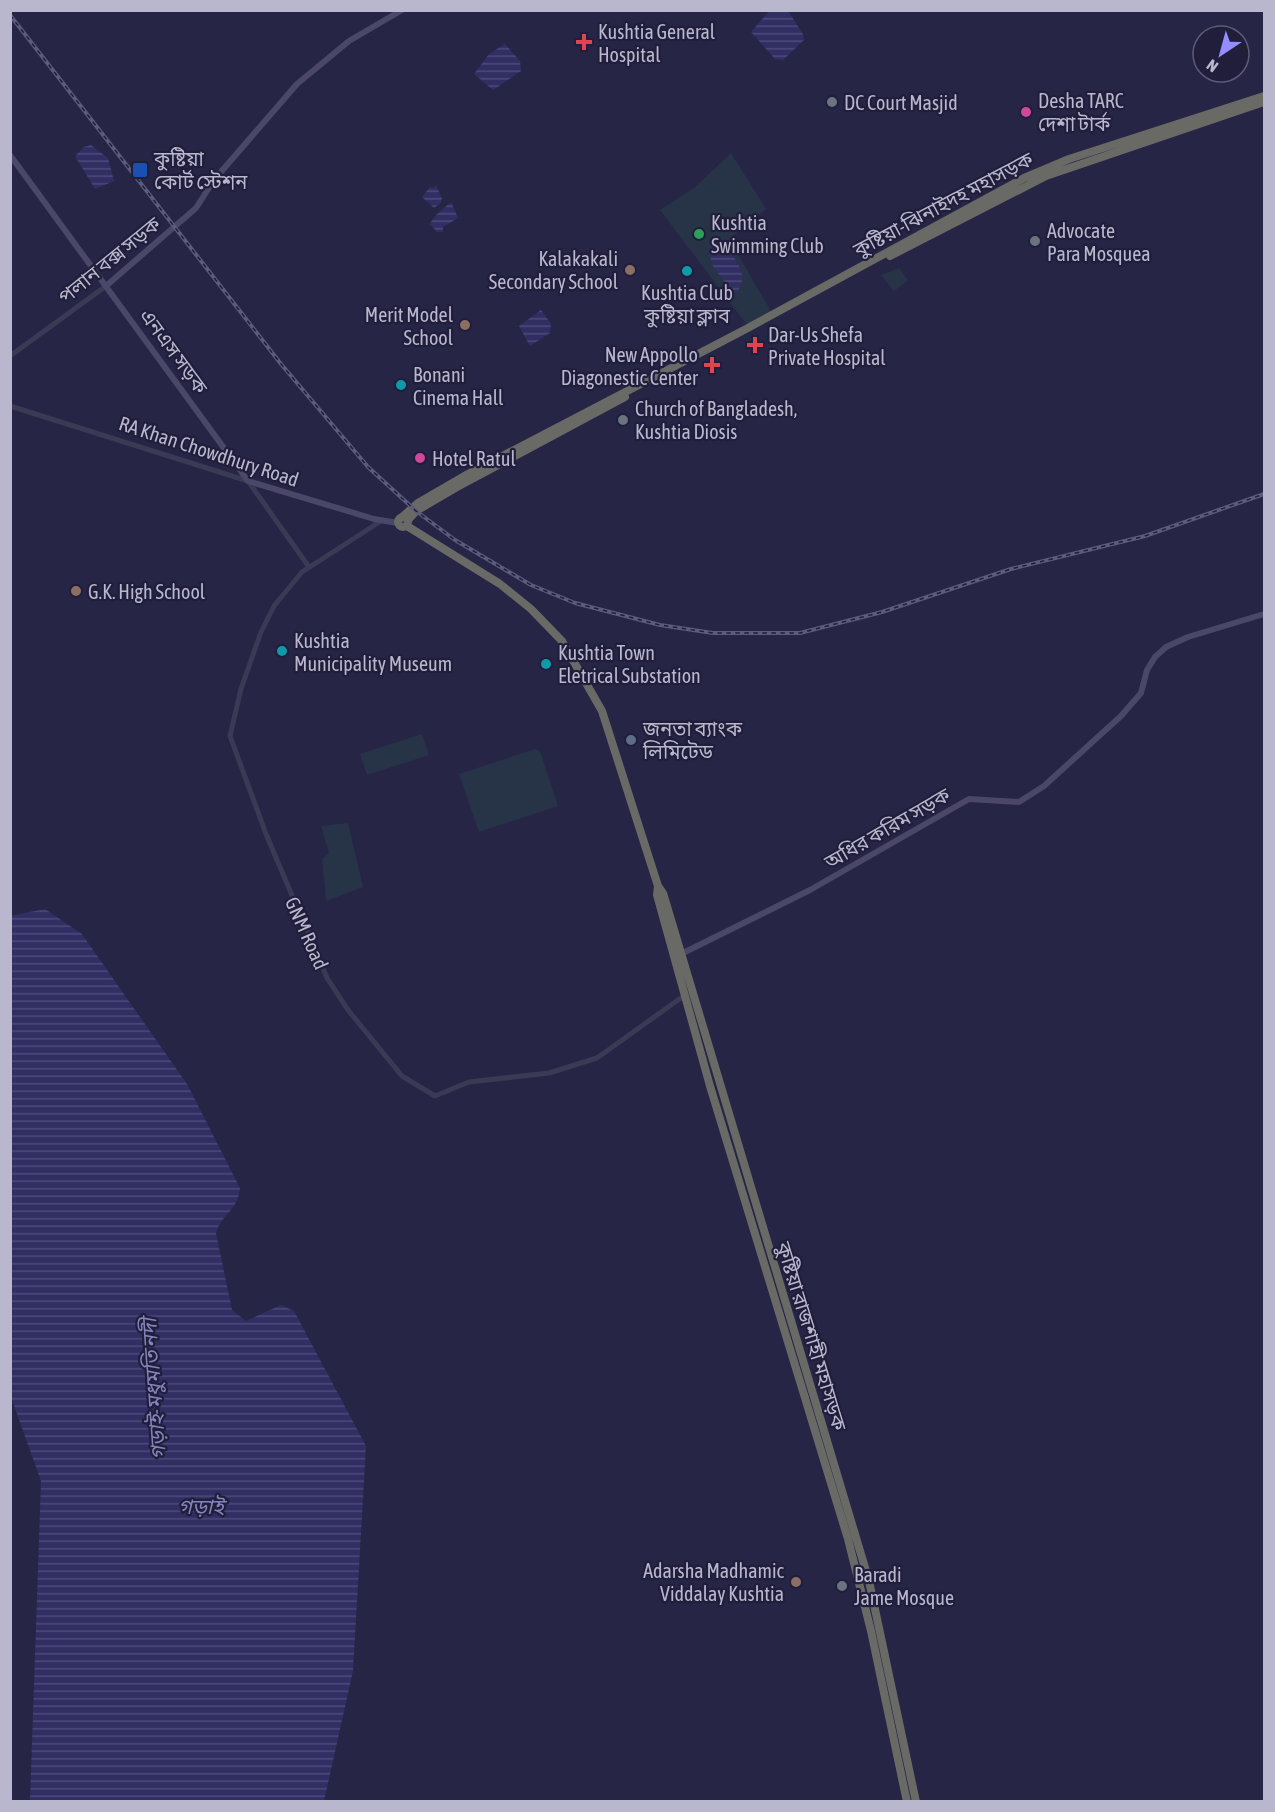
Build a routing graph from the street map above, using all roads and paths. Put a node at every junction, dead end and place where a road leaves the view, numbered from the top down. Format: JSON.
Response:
{"nodes":[{"id":1,"x":402,"y":10,"type":"edge"},
{"id":2,"x":1264,"y":96,"type":"edge"},
{"id":3,"x":1264,"y":102,"type":"edge"},
{"id":4,"x":1156,"y":134,"type":"junction"},
{"id":5,"x":10,"y":155,"type":"edge"},
{"id":6,"x":106,"y":286,"type":"junction"},
{"id":7,"x":10,"y":356,"type":"edge"},
{"id":8,"x":10,"y":406,"type":"edge"},
{"id":9,"x":248,"y":481,"type":"junction"},
{"id":10,"x":381,"y":521,"type":"junction"},
{"id":11,"x":404,"y":522,"type":"junction"},
{"id":12,"x":309,"y":567,"type":"junction"},
{"id":13,"x":1264,"y":614,"type":"edge"},
{"id":14,"x":677,"y":956,"type":"junction"},
{"id":15,"x":685,"y":995,"type":"junction"},
{"id":16,"x":730,"y":1137,"type":"junction"},
{"id":17,"x":830,"y":1467,"type":"junction"},
{"id":18,"x":879,"y":1619,"type":"junction"},
{"id":19,"x":869,"y":1620,"type":"junction"},
{"id":20,"x":911,"y":1801,"type":"edge"}],
"edges":[{"from":1,"to":6,"type":"main road","name":"পলান বক্স সড়ক"},
{"from":2,"to":4,"type":"highway","name":"কুষ্টিয়া-ঝিনাইদহ মহাসড়ক"},
{"from":3,"to":4,"type":"highway","name":"কুষ্টিয়া-ঝিনাইদহ মহাসড়ক"},
{"from":4,"to":11,"type":"highway","name":"কুষ্টিয়া-ঝিনাইদহ মহাসড়ক"},
{"from":5,"to":6,"type":"main road","name":"এনএস সড়ক"},
{"from":6,"to":7,"type":"street","name":"পলান বক্স সড়ক"},
{"from":6,"to":9,"type":"main road","name":"এনএস সড়ক"},
{"from":8,"to":9,"type":"street","name":"RA Khan Chowdhury Road"},
{"from":9,"to":10,"type":"main road","name":"RA Khan Chowdhury Road"},
{"from":9,"to":12,"type":"street","name":"এনএস সড়ক"},
{"from":10,"to":11,"type":"main road","name":"RA Khan Chowdhury Road"},
{"from":10,"to":12,"type":"street","name":"GNM Road"},
{"from":11,"to":14,"type":"highway","name":"কুষ্টিয়া রাজশাহী মহাসড়ক"},
{"from":12,"to":15,"type":"street","name":"GNM Road"},
{"from":13,"to":14,"type":"main road","name":"অধির করিম সড়ক"},
{"from":14,"to":15,"type":"highway","name":"কুষ্টিয়া রাজশাহী মহাসড়ক"},
{"from":14,"to":16,"type":"highway","name":"কুষ্টিয়া রাজশাহী মহাসড়ক"},
{"from":15,"to":16,"type":"highway","name":"কুষ্টিয়া রাজশাহী মহাসড়ক"},
{"from":16,"to":17,"type":"highway","name":"কুষ্টিয়া রাজশাহী মহাসড়ক"},
{"from":17,"to":18,"type":"highway","name":"কুষ্টিয়া রাজশাহী মহাসড়ক"},
{"from":17,"to":19,"type":"highway","name":"কুষ্টিয়া রাজশাহী মহাসড়ক"},
{"from":18,"to":19,"type":"highway"},
{"from":18,"to":20,"type":"highway","name":"কুষ্টিয়া রাজশাহী মহাসড়ক"},
{"from":19,"to":20,"type":"highway","name":"কুষ্টিয়া রাজশাহী মহাসড়ক"}]}
